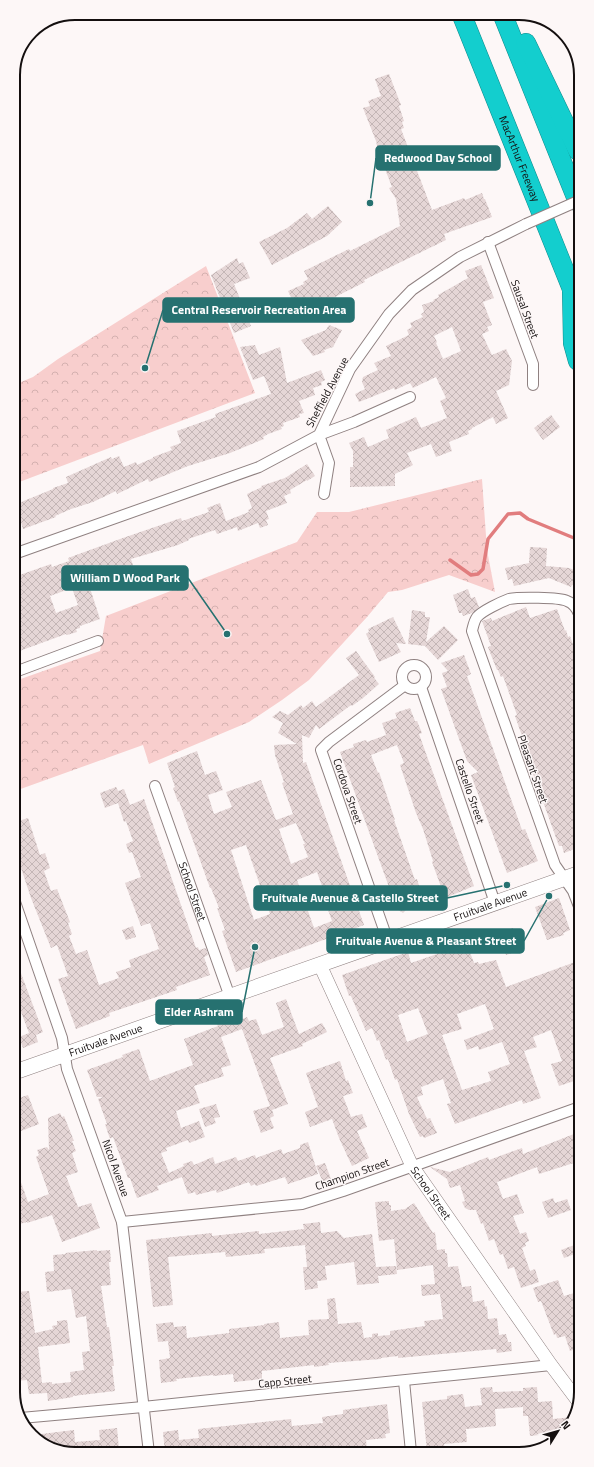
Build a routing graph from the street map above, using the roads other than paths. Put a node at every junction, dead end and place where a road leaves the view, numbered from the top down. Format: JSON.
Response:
{"nodes":[{"id":1,"x":464,"y":20,"type":"edge"},
{"id":2,"x":505,"y":20,"type":"edge"},
{"id":3,"x":514,"y":20,"type":"edge"},
{"id":4,"x":574,"y":143,"type":"edge"},
{"id":5,"x":574,"y":191,"type":"edge"},
{"id":6,"x":574,"y":203,"type":"edge"},
{"id":7,"x":488,"y":242,"type":"junction"},
{"id":8,"x":574,"y":293,"type":"edge"},
{"id":9,"x":574,"y":319,"type":"edge"},
{"id":10,"x":574,"y":347,"type":"edge"},
{"id":11,"x":533,"y":385,"type":"dead end"},
{"id":12,"x":410,"y":397,"type":"dead end"},
{"id":13,"x":319,"y":435,"type":"junction"},
{"id":14,"x":324,"y":494,"type":"dead end"},
{"id":15,"x":20,"y":552,"type":"edge"},
{"id":16,"x":574,"y":606,"type":"edge"},
{"id":17,"x":98,"y":641,"type":"dead end"},
{"id":18,"x":20,"y":670,"type":"edge"},
{"id":19,"x":405,"y":685,"type":"junction"},
{"id":20,"x":421,"y":687,"type":"junction"},
{"id":21,"x":155,"y":786,"type":"dead end"},
{"id":22,"x":574,"y":875,"type":"edge"},
{"id":23,"x":564,"y":878,"type":"junction"},
{"id":24,"x":574,"y":894,"type":"edge"},
{"id":25,"x":496,"y":903,"type":"junction"},
{"id":26,"x":20,"y":916,"type":"edge"},
{"id":27,"x":388,"y":941,"type":"junction"},
{"id":28,"x":320,"y":965,"type":"junction"},
{"id":29,"x":230,"y":997,"type":"junction"},
{"id":30,"x":65,"y":1055,"type":"junction"},
{"id":31,"x":20,"y":1071,"type":"edge"},
{"id":32,"x":574,"y":1109,"type":"edge"},
{"id":33,"x":412,"y":1166,"type":"junction"},
{"id":34,"x":122,"y":1222,"type":"junction"},
{"id":35,"x":551,"y":1365,"type":"junction"},
{"id":36,"x":404,"y":1381,"type":"junction"},
{"id":37,"x":574,"y":1395,"type":"edge"},
{"id":38,"x":144,"y":1407,"type":"junction"},
{"id":39,"x":26,"y":1418,"type":"edge"},
{"id":40,"x":148,"y":1447,"type":"edge"},
{"id":41,"x":411,"y":1447,"type":"edge"}],
"edges":[{"from":1,"to":8,"type":"highway","name":"MacArthur Freeway"},
{"from":2,"to":5,"type":"highway"},
{"from":3,"to":4,"type":"highway"},
{"from":6,"to":7,"type":"street","name":"Sheffield Avenue","bridge":true},
{"from":7,"to":11,"type":"street","name":"Sausal Street"},
{"from":7,"to":13,"type":"street","name":"Sheffield Avenue"},
{"from":9,"to":10,"type":"highway"},
{"from":12,"to":13,"type":"street"},
{"from":13,"to":14,"type":"street"},
{"from":13,"to":15,"type":"street","name":"Sheffield Avenue"},
{"from":16,"to":23,"type":"street","name":"Pleasant Street"},
{"from":17,"to":18,"type":"street"},
{"from":19,"to":20,"type":"street"},
{"from":19,"to":20,"type":"street"},
{"from":19,"to":27,"type":"street","name":"Cordova Street"},
{"from":20,"to":25,"type":"street","name":"Castello Street"},
{"from":21,"to":29,"type":"street","name":"School Street"},
{"from":22,"to":23,"type":"main road","name":"Fruitvale Avenue"},
{"from":23,"to":24,"type":"street","name":"Pleasant Street"},
{"from":23,"to":25,"type":"main road","name":"Fruitvale Avenue"},
{"from":25,"to":27,"type":"main road","name":"Fruitvale Avenue"},
{"from":26,"to":30,"type":"street","name":"Nicol Avenue"},
{"from":27,"to":28,"type":"main road","name":"Fruitvale Avenue"},
{"from":28,"to":29,"type":"main road","name":"Fruitvale Avenue"},
{"from":28,"to":33,"type":"street","name":"School Street"},
{"from":29,"to":30,"type":"main road","name":"Fruitvale Avenue"},
{"from":30,"to":31,"type":"main road","name":"Fruitvale Avenue"},
{"from":30,"to":34,"type":"street","name":"Nicol Avenue"},
{"from":32,"to":33,"type":"street","name":"Champion Street"},
{"from":33,"to":34,"type":"street","name":"Champion Street"},
{"from":33,"to":35,"type":"street","name":"School Street"},
{"from":34,"to":38,"type":"street","name":"Nicol Avenue"},
{"from":35,"to":36,"type":"street","name":"Capp Street"},
{"from":35,"to":37,"type":"street","name":"School Street"},
{"from":36,"to":38,"type":"street","name":"Capp Street"},
{"from":36,"to":41,"type":"street"},
{"from":38,"to":39,"type":"street","name":"Capp Street"},
{"from":38,"to":40,"type":"street","name":"Nicol Avenue"}]}
